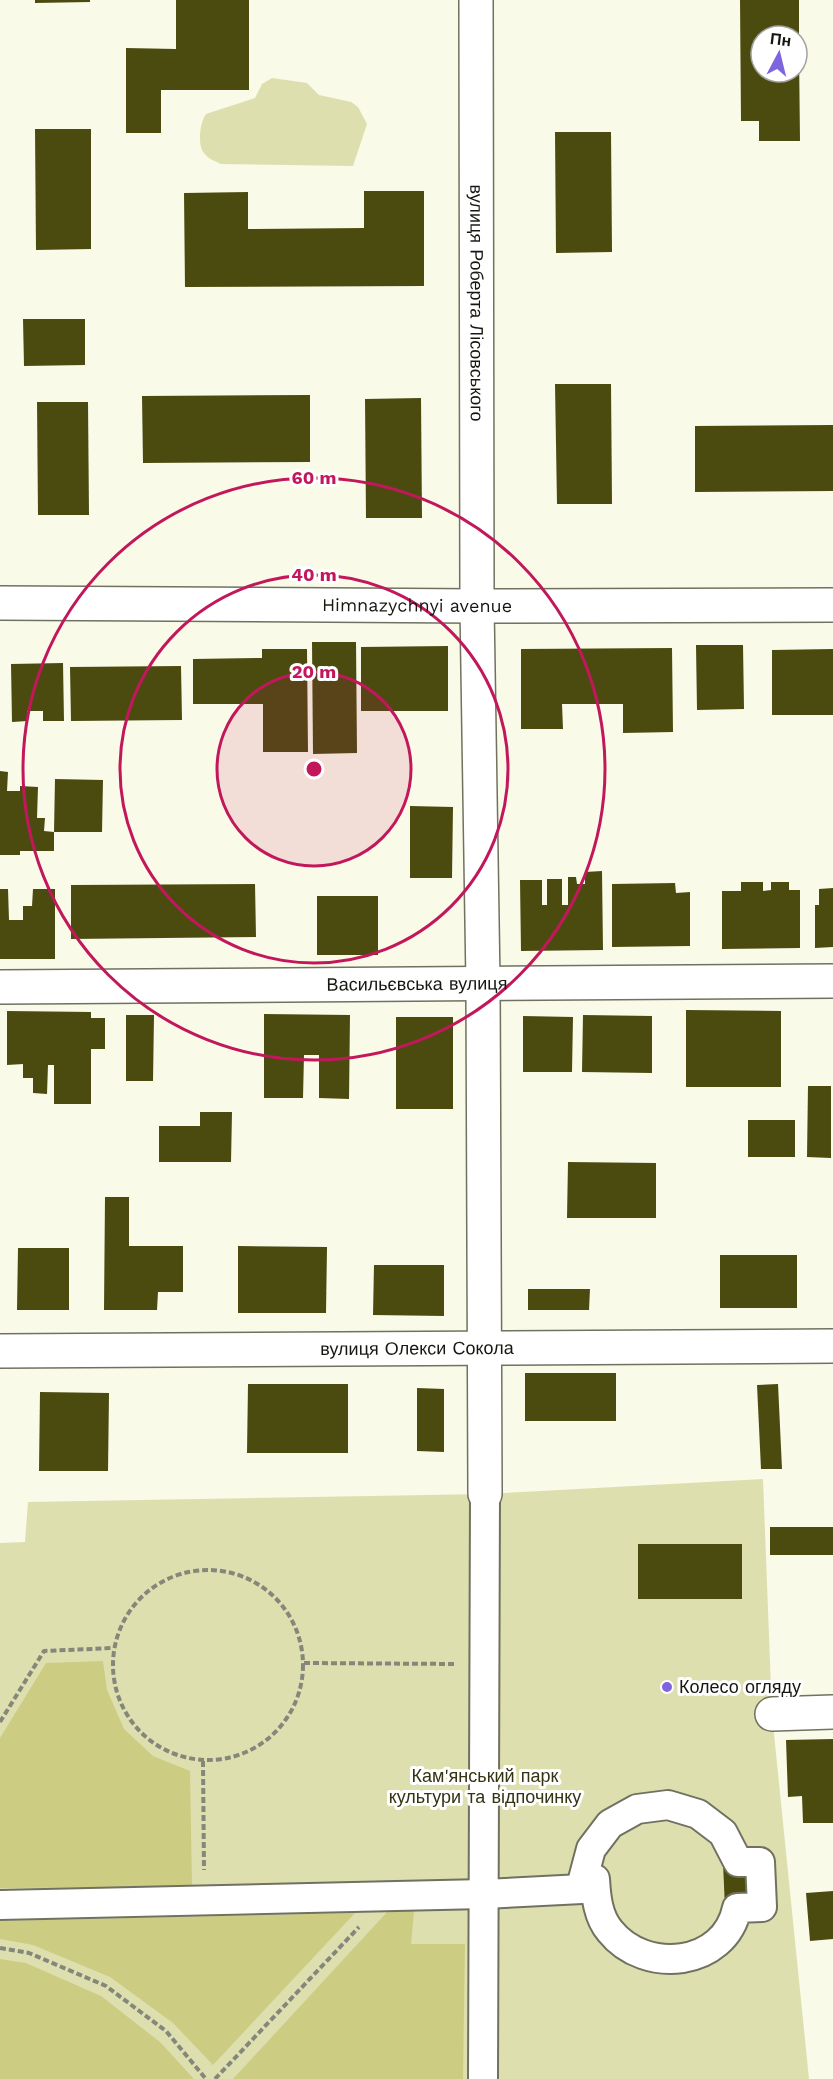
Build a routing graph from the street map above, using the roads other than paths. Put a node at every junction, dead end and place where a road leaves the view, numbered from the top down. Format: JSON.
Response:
{"nodes":[{"id":1,"x":476,"y":0,"type":"edge"},
{"id":2,"x":0,"y":603,"type":"edge"},
{"id":3,"x":833,"y":605,"type":"edge"},
{"id":4,"x":477,"y":606,"type":"junction"},
{"id":5,"x":833,"y":981,"type":"edge"},
{"id":6,"x":483,"y":983,"type":"junction"},
{"id":7,"x":0,"y":987,"type":"edge"},
{"id":8,"x":833,"y":1346,"type":"edge"},
{"id":9,"x":485,"y":1348,"type":"junction"},
{"id":10,"x":0,"y":1351,"type":"edge"},
{"id":11,"x":485,"y":1494,"type":"joint"},
{"id":12,"x":833,"y":1712,"type":"edge"},
{"id":13,"x":772,"y":1714,"type":"dead end"},
{"id":14,"x":589,"y":1879,"type":"junction"},
{"id":15,"x":484,"y":1894,"type":"junction"},
{"id":16,"x":0,"y":1905,"type":"edge"},
{"id":17,"x":483,"y":2079,"type":"edge"}],
"edges":[{"from":1,"to":4,"type":"street","name":"вулиця Роберта Лісовського"},
{"from":2,"to":4,"type":"street","name":"Himnazychnyi avenue"},
{"from":3,"to":4,"type":"street","name":"Himnazychnyi avenue"},
{"from":4,"to":6,"type":"street","name":"вулиця Роберта Лісовського"},
{"from":5,"to":6,"type":"street","name":"Васильєвська вулиця"},
{"from":6,"to":7,"type":"street","name":"Васильєвська вулиця"},
{"from":6,"to":9,"type":"street","name":"вулиця Роберта Лісовського"},
{"from":8,"to":9,"type":"street","name":"вулиця Олекси Сокола"},
{"from":9,"to":10,"type":"street","name":"вулиця Олекси Сокола"},
{"from":9,"to":11,"type":"street","name":"вулиця Роберта Лісовського"},
{"from":11,"to":15,"type":"street"},
{"from":12,"to":13,"type":"street"},
{"from":14,"to":14,"type":"street"},
{"from":14,"to":15,"type":"street"},
{"from":15,"to":16,"type":"street"},
{"from":15,"to":17,"type":"street"}]}
